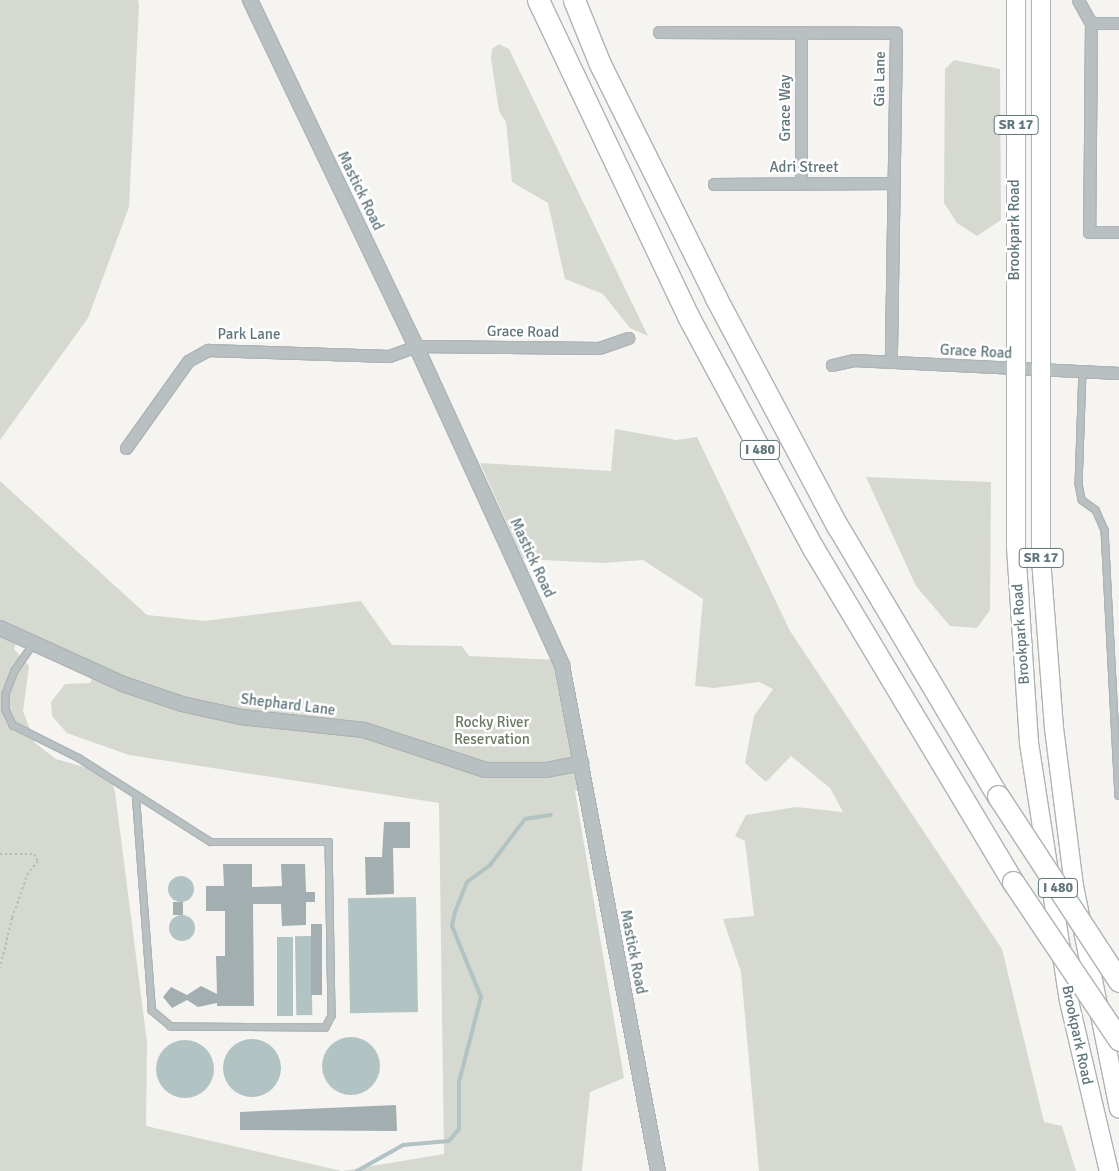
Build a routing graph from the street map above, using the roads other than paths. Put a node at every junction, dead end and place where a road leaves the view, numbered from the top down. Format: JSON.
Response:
{"nodes":[{"id":1,"x":250,"y":0,"type":"edge"},
{"id":2,"x":538,"y":0,"type":"edge"},
{"id":3,"x":574,"y":0,"type":"edge"},
{"id":4,"x":1016,"y":0,"type":"edge"},
{"id":5,"x":1041,"y":0,"type":"edge"},
{"id":6,"x":1078,"y":0,"type":"edge"},
{"id":7,"x":1091,"y":23,"type":"junction"},
{"id":8,"x":1119,"y":23,"type":"edge"},
{"id":9,"x":659,"y":32,"type":"dead end"},
{"id":10,"x":801,"y":32,"type":"junction"},
{"id":11,"x":801,"y":183,"type":"junction"},
{"id":12,"x":894,"y":183,"type":"junction"},
{"id":13,"x":714,"y":184,"type":"dead end"},
{"id":14,"x":1119,"y":232,"type":"edge"},
{"id":15,"x":628,"y":338,"type":"dead end"},
{"id":16,"x":416,"y":346,"type":"junction"},
{"id":17,"x":891,"y":362,"type":"junction"},
{"id":18,"x":832,"y":365,"type":"dead end"},
{"id":19,"x":1014,"y":370,"type":"junction"},
{"id":20,"x":1040,"y":370,"type":"junction"},
{"id":21,"x":1083,"y":372,"type":"junction"},
{"id":22,"x":1119,"y":373,"type":"edge"},
{"id":23,"x":126,"y":448,"type":"dead end"},
{"id":24,"x":0,"y":628,"type":"edge"},
{"id":25,"x":34,"y":644,"type":"junction"},
{"id":26,"x":581,"y":763,"type":"junction"},
{"id":27,"x":1119,"y":796,"type":"edge"},
{"id":28,"x":136,"y":797,"type":"junction"},
{"id":29,"x":1119,"y":981,"type":"edge"},
{"id":30,"x":1119,"y":1040,"type":"edge"},
{"id":31,"x":1119,"y":1109,"type":"edge"},
{"id":32,"x":658,"y":1171,"type":"edge"},
{"id":33,"x":1109,"y":1171,"type":"edge"}],
"edges":[{"from":1,"to":16,"type":"street","name":"Mastick Road"},
{"from":2,"to":30,"type":"highway","number":"I 480","bridge":true},
{"from":3,"to":29,"type":"highway","number":"I 480","bridge":true},
{"from":4,"to":19,"type":"main road","name":"Brookpark Road","number":"SR 17"},
{"from":5,"to":20,"type":"main road","name":"Brookpark Road","number":"SR 17"},
{"from":6,"to":7,"type":"street"},
{"from":7,"to":8,"type":"street"},
{"from":7,"to":14,"type":"street"},
{"from":9,"to":10,"type":"street","name":"Gia Lane"},
{"from":10,"to":11,"type":"street","name":"Grace Way"},
{"from":10,"to":12,"type":"street","name":"Gia Lane"},
{"from":11,"to":12,"type":"street","name":"Adri Street"},
{"from":11,"to":13,"type":"street","name":"Adri Street"},
{"from":12,"to":17,"type":"street","name":"Gia Lane"},
{"from":15,"to":16,"type":"street","name":"Grace Road"},
{"from":16,"to":23,"type":"street","name":"Park Lane"},
{"from":16,"to":26,"type":"street","name":"Mastick Road"},
{"from":17,"to":18,"type":"street","name":"Grace Road"},
{"from":17,"to":19,"type":"street","name":"Grace Road"},
{"from":19,"to":20,"type":"street","name":"Grace Road"},
{"from":19,"to":33,"type":"main road","name":"Brookpark Road","number":"SR 17"},
{"from":20,"to":21,"type":"street","name":"Grace Road"},
{"from":20,"to":31,"type":"main road","name":"Brookpark Road","number":"SR 17"},
{"from":21,"to":22,"type":"street","name":"Grace Road"},
{"from":21,"to":27,"type":"lane"},
{"from":24,"to":25,"type":"street","name":"Shephard Lane"},
{"from":25,"to":26,"type":"street","name":"Shephard Lane"},
{"from":25,"to":28,"type":"lane"},
{"from":26,"to":32,"type":"street","name":"Mastick Road"},
{"from":28,"to":28,"type":"lane"}]}
